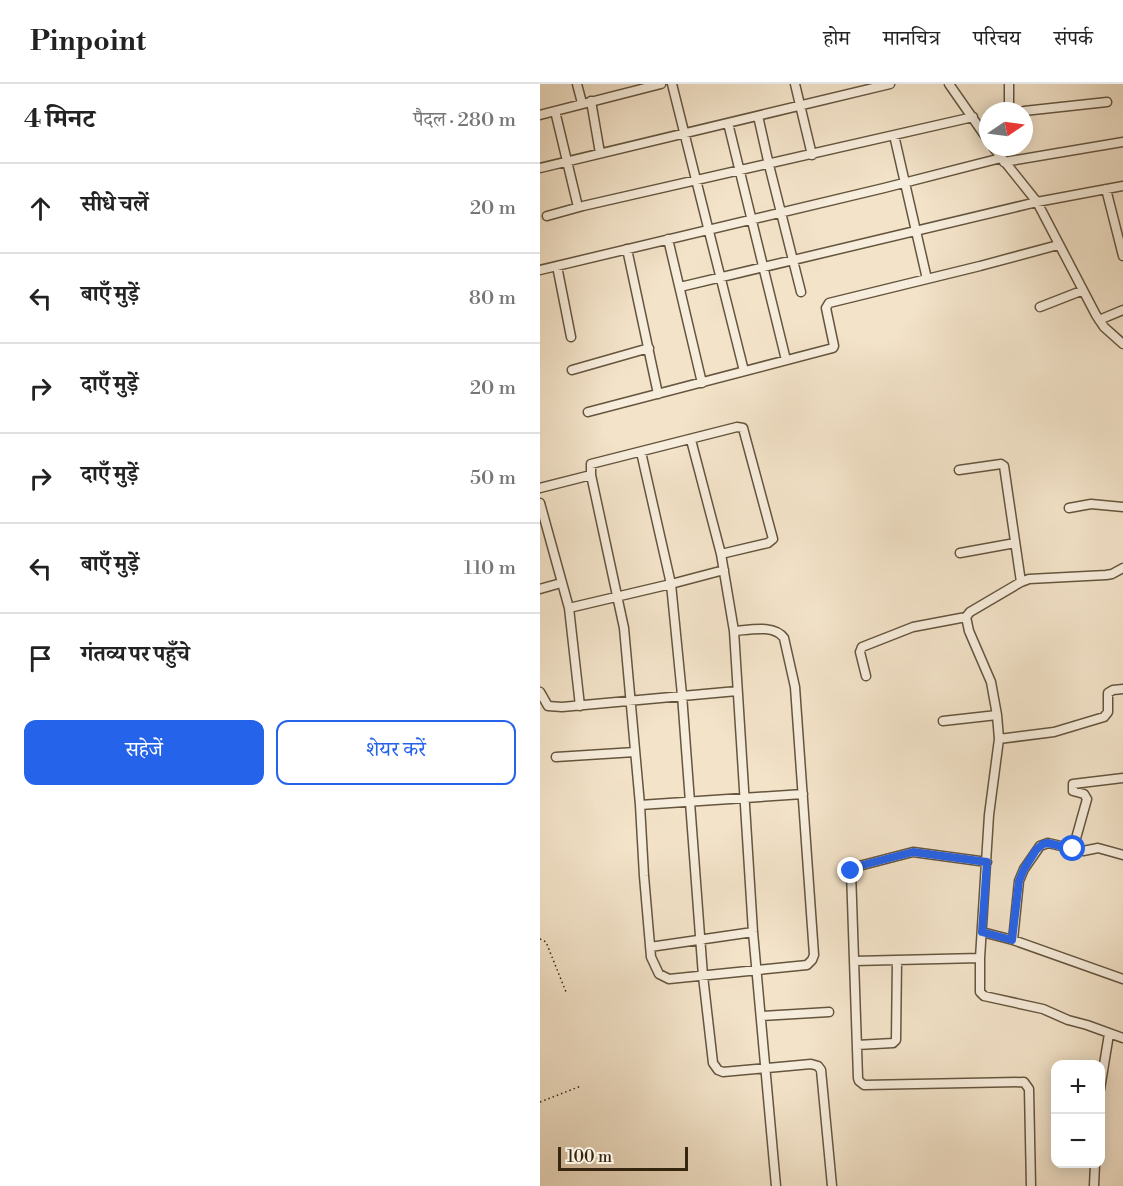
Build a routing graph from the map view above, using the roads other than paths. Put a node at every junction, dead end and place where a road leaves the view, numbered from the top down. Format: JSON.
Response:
{"nodes":[{"id":1,"x":577,"y":84,"type":"edge"},
{"id":2,"x":661,"y":84,"type":"edge"},
{"id":3,"x":672,"y":84,"type":"edge"},
{"id":4,"x":795,"y":84,"type":"edge"},
{"id":5,"x":890,"y":84,"type":"edge"},
{"id":6,"x":949,"y":84,"type":"edge"},
{"id":7,"x":1009,"y":84,"type":"edge"},
{"id":8,"x":630,"y":87,"type":"edge"},
{"id":9,"x":591,"y":101,"type":"junction"},
{"id":10,"x":1009,"y":102,"type":"edge"},
{"id":11,"x":1107,"y":102,"type":"dead end"},
{"id":12,"x":582,"y":103,"type":"junction"},
{"id":13,"x":800,"y":105,"type":"junction"},
{"id":14,"x":1033,"y":110,"type":"edge"},
{"id":15,"x":555,"y":111,"type":"junction"},
{"id":16,"x":540,"y":115,"type":"edge"},
{"id":17,"x":758,"y":116,"type":"junction"},
{"id":18,"x":973,"y":117,"type":"junction"},
{"id":19,"x":728,"y":123,"type":"junction"},
{"id":20,"x":979,"y":125,"type":"edge"},
{"id":21,"x":685,"y":133,"type":"junction"},
{"id":22,"x":894,"y":135,"type":"junction"},
{"id":23,"x":1123,"y":142,"type":"edge"},
{"id":24,"x":600,"y":153,"type":"junction"},
{"id":25,"x":812,"y":155,"type":"junction"},
{"id":26,"x":1000,"y":156,"type":"edge"},
{"id":27,"x":1003,"y":160,"type":"junction"},
{"id":28,"x":567,"y":161,"type":"junction"},
{"id":29,"x":769,"y":165,"type":"junction"},
{"id":30,"x":540,"y":168,"type":"edge"},
{"id":31,"x":739,"y":172,"type":"junction"},
{"id":32,"x":697,"y":180,"type":"junction"},
{"id":33,"x":904,"y":183,"type":"junction"},
{"id":34,"x":1123,"y":186,"type":"edge"},
{"id":35,"x":1106,"y":189,"type":"junction"},
{"id":36,"x":1037,"y":202,"type":"junction"},
{"id":37,"x":578,"y":207,"type":"junction"},
{"id":38,"x":780,"y":212,"type":"junction"},
{"id":39,"x":547,"y":216,"type":"dead end"},
{"id":40,"x":750,"y":219,"type":"junction"},
{"id":41,"x":710,"y":229,"type":"junction"},
{"id":42,"x":916,"y":232,"type":"junction"},
{"id":43,"x":668,"y":239,"type":"junction"},
{"id":44,"x":1058,"y":245,"type":"junction"},
{"id":45,"x":627,"y":249,"type":"junction"},
{"id":46,"x":1123,"y":256,"type":"edge"},
{"id":47,"x":794,"y":261,"type":"junction"},
{"id":48,"x":557,"y":266,"type":"junction"},
{"id":49,"x":763,"y":267,"type":"junction"},
{"id":50,"x":540,"y":270,"type":"edge"},
{"id":51,"x":722,"y":277,"type":"junction"},
{"id":52,"x":927,"y":279,"type":"junction"},
{"id":53,"x":680,"y":287,"type":"junction"},
{"id":54,"x":1081,"y":291,"type":"junction"},
{"id":55,"x":801,"y":292,"type":"dead end"},
{"id":56,"x":1040,"y":306,"type":"dead end"},
{"id":57,"x":1123,"y":310,"type":"edge"},
{"id":58,"x":1099,"y":320,"type":"junction"},
{"id":59,"x":571,"y":337,"type":"dead end"},
{"id":60,"x":1123,"y":344,"type":"edge"},
{"id":61,"x":649,"y":348,"type":"junction"},
{"id":62,"x":786,"y":360,"type":"junction"},
{"id":63,"x":572,"y":370,"type":"dead end"},
{"id":64,"x":744,"y":370,"type":"junction"},
{"id":65,"x":702,"y":383,"type":"junction"},
{"id":66,"x":658,"y":394,"type":"junction"},
{"id":67,"x":588,"y":412,"type":"dead end"},
{"id":68,"x":691,"y":440,"type":"junction"},
{"id":69,"x":641,"y":452,"type":"junction"},
{"id":70,"x":959,"y":470,"type":"dead end"},
{"id":71,"x":591,"y":475,"type":"junction"},
{"id":72,"x":540,"y":488,"type":"edge"},
{"id":73,"x":540,"y":503,"type":"edge"},
{"id":74,"x":1123,"y":507,"type":"edge"},
{"id":75,"x":1069,"y":508,"type":"dead end"},
{"id":76,"x":1015,"y":543,"type":"junction"},
{"id":77,"x":960,"y":553,"type":"dead end"},
{"id":78,"x":721,"y":554,"type":"junction"},
{"id":79,"x":1123,"y":568,"type":"edge"},
{"id":80,"x":723,"y":570,"type":"junction"},
{"id":81,"x":1021,"y":582,"type":"junction"},
{"id":82,"x":561,"y":583,"type":"junction"},
{"id":83,"x":671,"y":584,"type":"junction"},
{"id":84,"x":540,"y":589,"type":"edge"},
{"id":85,"x":619,"y":597,"type":"junction"},
{"id":86,"x":569,"y":608,"type":"junction"},
{"id":87,"x":966,"y":617,"type":"junction"},
{"id":88,"x":734,"y":631,"type":"junction"},
{"id":89,"x":866,"y":675,"type":"dead end"},
{"id":90,"x":1123,"y":688,"type":"edge"},
{"id":91,"x":737,"y":691,"type":"junction"},
{"id":92,"x":540,"y":692,"type":"edge"},
{"id":93,"x":682,"y":695,"type":"junction"},
{"id":94,"x":632,"y":700,"type":"junction"},
{"id":95,"x":580,"y":706,"type":"junction"},
{"id":96,"x":997,"y":715,"type":"junction"},
{"id":97,"x":943,"y":721,"type":"dead end"},
{"id":98,"x":999,"y":739,"type":"junction"},
{"id":99,"x":635,"y":752,"type":"junction"},
{"id":100,"x":556,"y":757,"type":"dead end"},
{"id":101,"x":1123,"y":778,"type":"edge"},
{"id":102,"x":803,"y":794,"type":"junction"},
{"id":103,"x":745,"y":797,"type":"junction"},
{"id":104,"x":690,"y":801,"type":"junction"},
{"id":105,"x":640,"y":805,"type":"junction"},
{"id":106,"x":1073,"y":849,"type":"junction"},
{"id":107,"x":1123,"y":855,"type":"edge"},
{"id":108,"x":987,"y":862,"type":"junction"},
{"id":109,"x":753,"y":932,"type":"junction"},
{"id":110,"x":982,"y":932,"type":"junction"},
{"id":111,"x":701,"y":939,"type":"junction"},
{"id":112,"x":1012,"y":940,"type":"junction"},
{"id":113,"x":650,"y":947,"type":"junction"},
{"id":114,"x":980,"y":958,"type":"junction"},
{"id":115,"x":897,"y":960,"type":"junction"},
{"id":116,"x":855,"y":961,"type":"junction"},
{"id":117,"x":757,"y":971,"type":"junction"},
{"id":118,"x":703,"y":976,"type":"junction"},
{"id":119,"x":1123,"y":979,"type":"edge"},
{"id":120,"x":829,"y":1012,"type":"dead end"},
{"id":121,"x":761,"y":1016,"type":"junction"},
{"id":122,"x":1109,"y":1034,"type":"junction"},
{"id":123,"x":1123,"y":1038,"type":"edge"},
{"id":124,"x":857,"y":1046,"type":"junction"},
{"id":125,"x":1105,"y":1062,"type":"edge"},
{"id":126,"x":765,"y":1068,"type":"junction"},
{"id":127,"x":1095,"y":1168,"type":"edge"},
{"id":128,"x":776,"y":1186,"type":"edge"},
{"id":129,"x":832,"y":1186,"type":"edge"},
{"id":130,"x":1031,"y":1186,"type":"edge"},
{"id":131,"x":1094,"y":1186,"type":"edge"}],
"edges":[{"from":1,"to":12,"type":"street"},
{"from":2,"to":8,"type":"street"},
{"from":3,"to":21,"type":"street"},
{"from":4,"to":13,"type":"street"},
{"from":5,"to":13,"type":"street"},
{"from":6,"to":18,"type":"street"},
{"from":7,"to":10,"type":"street"},
{"from":8,"to":9,"type":"street"},
{"from":9,"to":12,"type":"street"},
{"from":9,"to":24,"type":"street"},
{"from":11,"to":14,"type":"street"},
{"from":12,"to":15,"type":"street"},
{"from":13,"to":17,"type":"street"},
{"from":13,"to":25,"type":"street"},
{"from":15,"to":16,"type":"street"},
{"from":15,"to":28,"type":"street"},
{"from":17,"to":19,"type":"street"},
{"from":17,"to":29,"type":"street"},
{"from":18,"to":20,"type":"street"},
{"from":18,"to":22,"type":"street"},
{"from":19,"to":21,"type":"street"},
{"from":19,"to":31,"type":"street"},
{"from":21,"to":24,"type":"street"},
{"from":21,"to":32,"type":"street"},
{"from":22,"to":25,"type":"street"},
{"from":22,"to":33,"type":"street"},
{"from":23,"to":27,"type":"street"},
{"from":24,"to":28,"type":"street"},
{"from":25,"to":29,"type":"street"},
{"from":26,"to":27,"type":"street"},
{"from":27,"to":33,"type":"street"},
{"from":27,"to":36,"type":"street"},
{"from":28,"to":30,"type":"street"},
{"from":28,"to":37,"type":"street"},
{"from":29,"to":31,"type":"street"},
{"from":29,"to":38,"type":"street"},
{"from":31,"to":32,"type":"street"},
{"from":31,"to":40,"type":"street"},
{"from":32,"to":37,"type":"street"},
{"from":32,"to":41,"type":"street"},
{"from":33,"to":38,"type":"street"},
{"from":33,"to":42,"type":"street"},
{"from":34,"to":35,"type":"street"},
{"from":35,"to":36,"type":"street"},
{"from":35,"to":46,"type":"street"},
{"from":36,"to":42,"type":"street"},
{"from":36,"to":44,"type":"street"},
{"from":37,"to":39,"type":"street"},
{"from":38,"to":40,"type":"street"},
{"from":38,"to":47,"type":"street"},
{"from":40,"to":41,"type":"street"},
{"from":40,"to":49,"type":"street"},
{"from":41,"to":43,"type":"street"},
{"from":41,"to":51,"type":"street"},
{"from":42,"to":47,"type":"street"},
{"from":42,"to":52,"type":"street"},
{"from":43,"to":45,"type":"street"},
{"from":43,"to":53,"type":"street"},
{"from":44,"to":52,"type":"street"},
{"from":44,"to":54,"type":"street"},
{"from":45,"to":48,"type":"street"},
{"from":45,"to":61,"type":"street"},
{"from":47,"to":49,"type":"street"},
{"from":47,"to":55,"type":"street"},
{"from":48,"to":50,"type":"street"},
{"from":48,"to":59,"type":"street"},
{"from":49,"to":51,"type":"street"},
{"from":49,"to":62,"type":"street"},
{"from":51,"to":53,"type":"street"},
{"from":51,"to":64,"type":"street"},
{"from":52,"to":62,"type":"street"},
{"from":53,"to":65,"type":"street"},
{"from":54,"to":56,"type":"street"},
{"from":54,"to":58,"type":"street"},
{"from":57,"to":58,"type":"street"},
{"from":58,"to":60,"type":"street"},
{"from":61,"to":63,"type":"street"},
{"from":61,"to":66,"type":"street"},
{"from":62,"to":64,"type":"street"},
{"from":64,"to":65,"type":"street"},
{"from":65,"to":66,"type":"street"},
{"from":66,"to":67,"type":"street"},
{"from":68,"to":69,"type":"street"},
{"from":68,"to":78,"type":"street"},
{"from":68,"to":78,"type":"street"},
{"from":69,"to":71,"type":"street"},
{"from":69,"to":83,"type":"street"},
{"from":70,"to":76,"type":"street"},
{"from":71,"to":72,"type":"street"},
{"from":71,"to":85,"type":"street"},
{"from":73,"to":82,"type":"street"},
{"from":74,"to":75,"type":"street"},
{"from":76,"to":77,"type":"street"},
{"from":76,"to":81,"type":"street"},
{"from":78,"to":80,"type":"street"},
{"from":79,"to":81,"type":"street"},
{"from":80,"to":83,"type":"street"},
{"from":80,"to":88,"type":"street"},
{"from":81,"to":87,"type":"street"},
{"from":82,"to":84,"type":"street"},
{"from":82,"to":86,"type":"street"},
{"from":83,"to":85,"type":"street"},
{"from":83,"to":93,"type":"street"},
{"from":85,"to":86,"type":"street"},
{"from":85,"to":94,"type":"street"},
{"from":86,"to":95,"type":"street"},
{"from":87,"to":89,"type":"street"},
{"from":87,"to":96,"type":"street"},
{"from":88,"to":91,"type":"street"},
{"from":88,"to":102,"type":"street"},
{"from":90,"to":98,"type":"street"},
{"from":91,"to":93,"type":"street"},
{"from":91,"to":103,"type":"street"},
{"from":92,"to":95,"type":"street"},
{"from":93,"to":94,"type":"street"},
{"from":93,"to":104,"type":"street"},
{"from":94,"to":95,"type":"street"},
{"from":94,"to":99,"type":"street"},
{"from":96,"to":97,"type":"street"},
{"from":96,"to":98,"type":"street"},
{"from":98,"to":108,"type":"street"},
{"from":99,"to":100,"type":"street"},
{"from":99,"to":105,"type":"street"},
{"from":101,"to":106,"type":"street"},
{"from":102,"to":103,"type":"street"},
{"from":102,"to":117,"type":"street"},
{"from":103,"to":104,"type":"street"},
{"from":103,"to":109,"type":"street"},
{"from":104,"to":105,"type":"street"},
{"from":104,"to":111,"type":"street"},
{"from":105,"to":113,"type":"street"},
{"from":106,"to":107,"type":"street"},
{"from":106,"to":112,"type":"street"},
{"from":108,"to":110,"type":"street"},
{"from":108,"to":116,"type":"street"},
{"from":109,"to":111,"type":"street"},
{"from":109,"to":117,"type":"street"},
{"from":110,"to":112,"type":"street"},
{"from":110,"to":114,"type":"street"},
{"from":111,"to":113,"type":"street"},
{"from":111,"to":118,"type":"street"},
{"from":112,"to":119,"type":"street"},
{"from":113,"to":118,"type":"street"},
{"from":114,"to":115,"type":"street"},
{"from":114,"to":122,"type":"street"},
{"from":115,"to":116,"type":"street"},
{"from":115,"to":124,"type":"street"},
{"from":116,"to":124,"type":"street"},
{"from":117,"to":118,"type":"street"},
{"from":117,"to":121,"type":"street"},
{"from":118,"to":126,"type":"street"},
{"from":120,"to":121,"type":"street"},
{"from":121,"to":126,"type":"street"},
{"from":122,"to":123,"type":"street"},
{"from":122,"to":125,"type":"street"},
{"from":124,"to":130,"type":"street"},
{"from":126,"to":128,"type":"street"},
{"from":126,"to":129,"type":"street"},
{"from":127,"to":131,"type":"street"}]}
